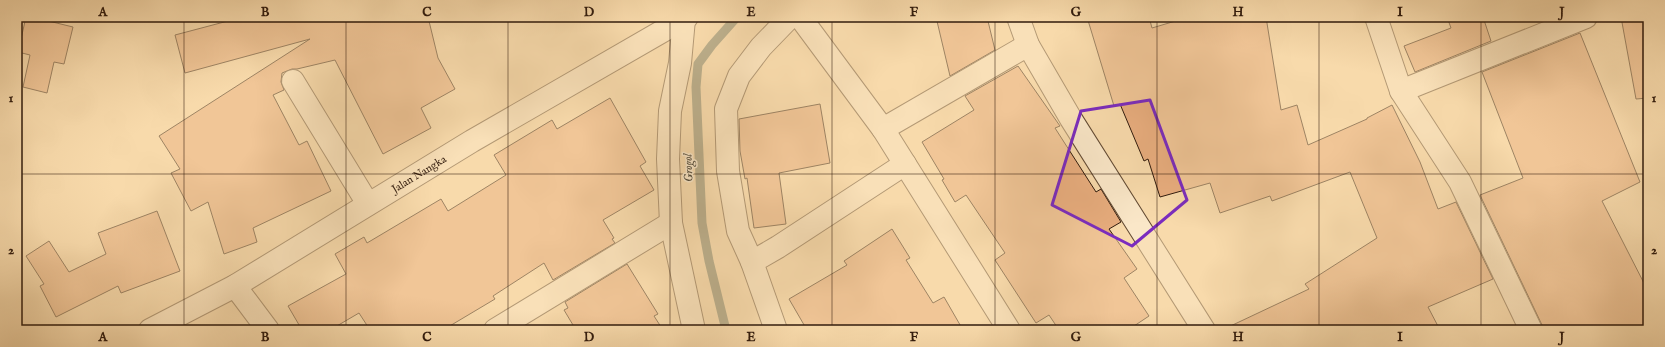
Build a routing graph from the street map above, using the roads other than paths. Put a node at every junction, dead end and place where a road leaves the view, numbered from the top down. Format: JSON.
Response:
{"nodes":[{"id":1,"x":790,"y":17,"type":"edge"},
{"id":2,"x":800,"y":17,"type":"edge"},
{"id":3,"x":1018,"y":17,"type":"edge"},
{"id":4,"x":1376,"y":17,"type":"edge"},
{"id":5,"x":1586,"y":17,"type":"edge"},
{"id":6,"x":685,"y":18,"type":"edge"},
{"id":7,"x":1028,"y":45,"type":"junction"},
{"id":8,"x":293,"y":81,"type":"dead end"},
{"id":9,"x":1401,"y":91,"type":"junction"},
{"id":10,"x":884,"y":129,"type":"junction"},
{"id":11,"x":905,"y":164,"type":"junction"},
{"id":12,"x":368,"y":204,"type":"junction"},
{"id":13,"x":671,"y":224,"type":"junction"},
{"id":14,"x":752,"y":262,"type":"junction"},
{"id":15,"x":234,"y":286,"type":"junction"},
{"id":16,"x":150,"y":330,"type":"edge"},
{"id":17,"x":268,"y":330,"type":"edge"},
{"id":18,"x":495,"y":330,"type":"edge"},
{"id":19,"x":694,"y":330,"type":"edge"},
{"id":20,"x":776,"y":330,"type":"edge"},
{"id":21,"x":1009,"y":330,"type":"edge"},
{"id":22,"x":1204,"y":330,"type":"edge"},
{"id":23,"x":1531,"y":330,"type":"edge"}],
"edges":[{"from":1,"to":14,"type":"street"},
{"from":2,"to":10,"type":"street"},
{"from":3,"to":7,"type":"street"},
{"from":4,"to":9,"type":"street"},
{"from":5,"to":9,"type":"street"},
{"from":6,"to":12,"type":"street","name":"Jalan Nangka"},
{"from":6,"to":13,"type":"street"},
{"from":7,"to":10,"type":"street"},
{"from":7,"to":22,"type":"street"},
{"from":8,"to":12,"type":"street"},
{"from":9,"to":23,"type":"street"},
{"from":10,"to":11,"type":"street"},
{"from":11,"to":14,"type":"street"},
{"from":11,"to":21,"type":"street"},
{"from":12,"to":15,"type":"street","name":"Jalan Nangka"},
{"from":13,"to":18,"type":"street"},
{"from":13,"to":19,"type":"street"},
{"from":14,"to":20,"type":"street"},
{"from":15,"to":16,"type":"street","name":"Jalan Nangka"},
{"from":15,"to":17,"type":"street"}]}
